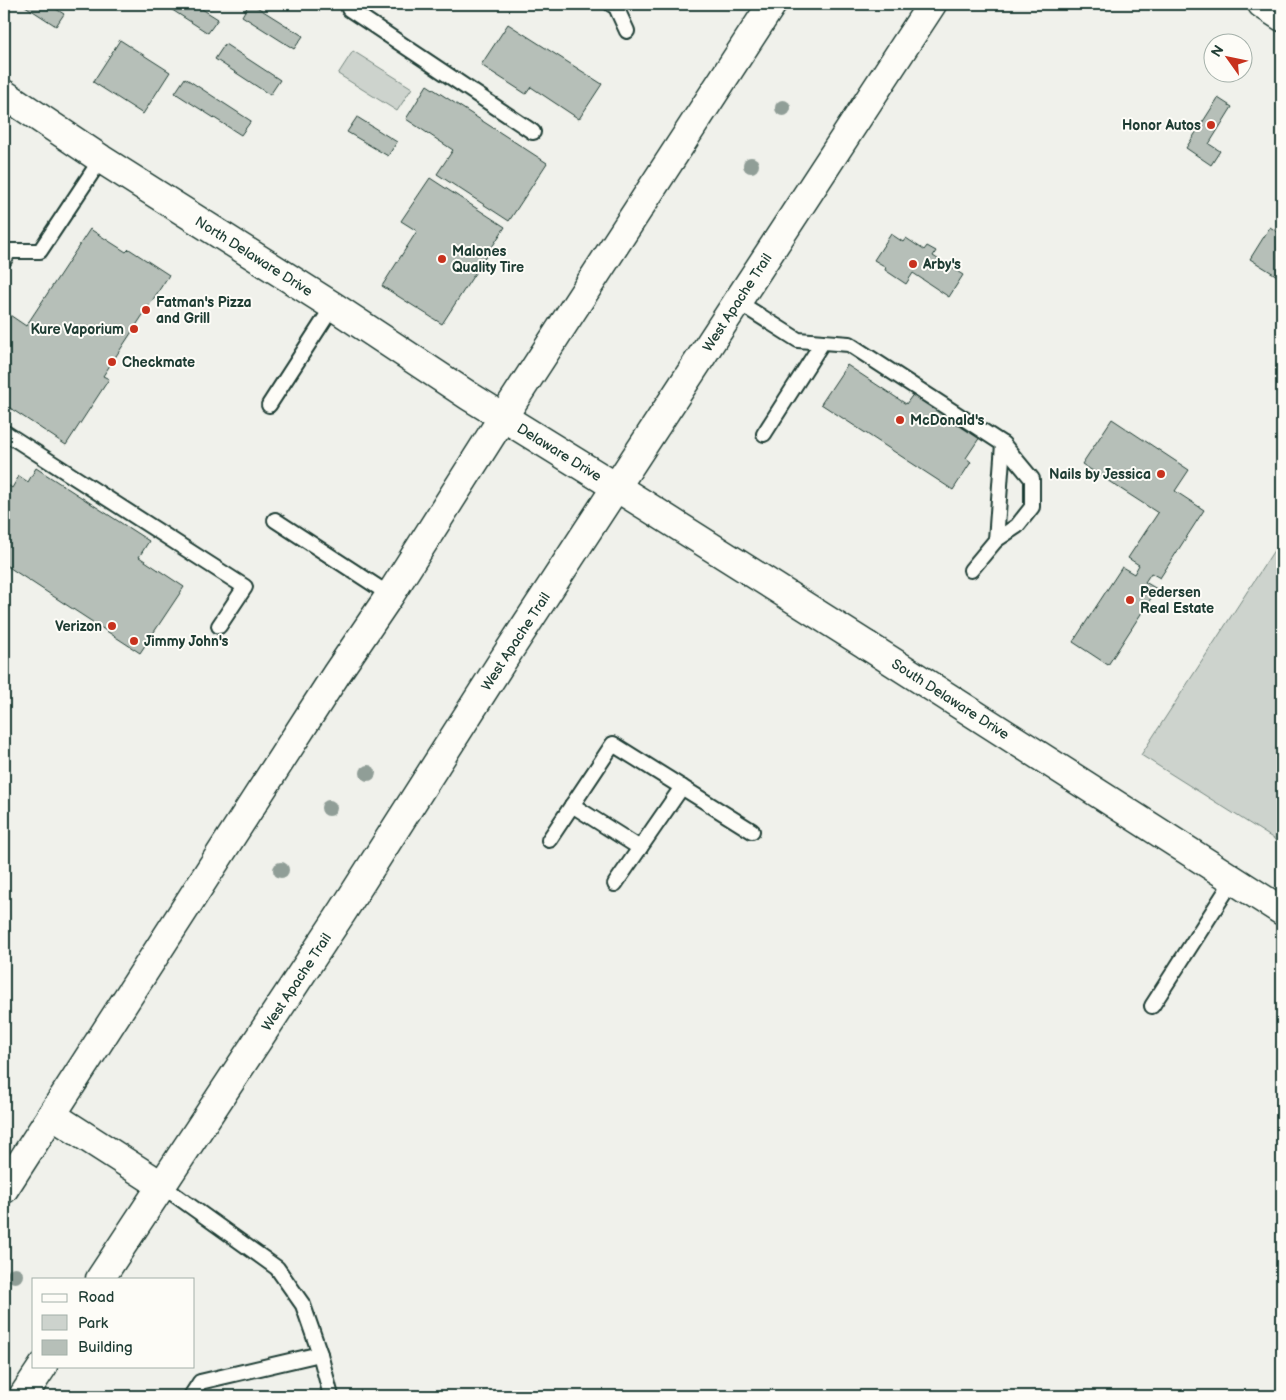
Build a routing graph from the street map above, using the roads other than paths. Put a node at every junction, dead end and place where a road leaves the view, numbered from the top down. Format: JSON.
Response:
{"nodes":[{"id":1,"x":611,"y":4,"type":"edge"},
{"id":2,"x":772,"y":4,"type":"edge"},
{"id":3,"x":932,"y":4,"type":"edge"},
{"id":4,"x":1262,"y":4,"type":"edge"},
{"id":5,"x":349,"y":9,"type":"dead end"},
{"id":6,"x":1282,"y":17,"type":"edge"},
{"id":7,"x":627,"y":31,"type":"dead end"},
{"id":8,"x":4,"y":94,"type":"edge"},
{"id":9,"x":532,"y":132,"type":"dead end"},
{"id":10,"x":101,"y":159,"type":"junction"},
{"id":11,"x":4,"y":260,"type":"edge"},
{"id":12,"x":738,"y":302,"type":"junction"},
{"id":13,"x":333,"y":306,"type":"junction"},
{"id":14,"x":822,"y":343,"type":"junction"},
{"id":15,"x":269,"y":405,"type":"dead end"},
{"id":16,"x":503,"y":417,"type":"junction"},
{"id":17,"x":4,"y":432,"type":"edge"},
{"id":18,"x":764,"y":434,"type":"dead end"},
{"id":19,"x":1002,"y":444,"type":"junction"},
{"id":20,"x":616,"y":487,"type":"junction"},
{"id":21,"x":275,"y":520,"type":"dead end"},
{"id":22,"x":996,"y":540,"type":"junction"},
{"id":23,"x":971,"y":570,"type":"dead end"},
{"id":24,"x":390,"y":594,"type":"junction"},
{"id":25,"x":219,"y":626,"type":"dead end"},
{"id":26,"x":682,"y":787,"type":"junction"},
{"id":27,"x":572,"y":805,"type":"junction"},
{"id":28,"x":752,"y":830,"type":"dead end"},
{"id":29,"x":549,"y":840,"type":"dead end"},
{"id":30,"x":640,"y":848,"type":"junction"},
{"id":31,"x":1233,"y":880,"type":"junction"},
{"id":32,"x":615,"y":884,"type":"dead end"},
{"id":33,"x":1282,"y":911,"type":"edge"},
{"id":34,"x":1152,"y":1006,"type":"dead end"},
{"id":35,"x":52,"y":1114,"type":"junction"},
{"id":36,"x":161,"y":1185,"type":"junction"},
{"id":37,"x":4,"y":1189,"type":"edge"},
{"id":38,"x":101,"y":1278,"type":"edge"},
{"id":39,"x":320,"y":1354,"type":"junction"},
{"id":40,"x":42,"y":1368,"type":"edge"},
{"id":41,"x":23,"y":1396,"type":"edge"},
{"id":42,"x":191,"y":1396,"type":"edge"},
{"id":43,"x":332,"y":1396,"type":"edge"}],
"edges":[{"from":1,"to":7,"type":"lane"},
{"from":2,"to":16,"type":"main road"},
{"from":3,"to":12,"type":"main road","name":"West Apache Trail"},
{"from":4,"to":6,"type":"main road"},
{"from":5,"to":9,"type":"lane"},
{"from":8,"to":10,"type":"main road","name":"North Delaware Drive"},
{"from":10,"to":11,"type":"lane"},
{"from":10,"to":13,"type":"main road","name":"North Delaware Drive"},
{"from":12,"to":14,"type":"lane"},
{"from":12,"to":20,"type":"main road","name":"West Apache Trail"},
{"from":13,"to":15,"type":"lane"},
{"from":13,"to":16,"type":"main road","name":"North Delaware Drive"},
{"from":14,"to":18,"type":"lane"},
{"from":14,"to":19,"type":"lane"},
{"from":16,"to":20,"type":"main road","name":"Delaware Drive"},
{"from":16,"to":24,"type":"main road"},
{"from":17,"to":25,"type":"lane"},
{"from":19,"to":22,"type":"lane"},
{"from":19,"to":22,"type":"lane"},
{"from":20,"to":31,"type":"main road","name":"South Delaware Drive"},
{"from":20,"to":36,"type":"main road","name":"West Apache Trail"},
{"from":21,"to":24,"type":"lane"},
{"from":22,"to":23,"type":"lane"},
{"from":24,"to":35,"type":"main road"},
{"from":26,"to":27,"type":"lane"},
{"from":26,"to":28,"type":"lane"},
{"from":26,"to":30,"type":"lane"},
{"from":27,"to":29,"type":"lane"},
{"from":27,"to":30,"type":"lane"},
{"from":30,"to":32,"type":"lane"},
{"from":31,"to":33,"type":"main road","name":"South Delaware Drive"},
{"from":31,"to":34,"type":"lane"},
{"from":35,"to":36,"type":"main road"},
{"from":35,"to":37,"type":"main road"},
{"from":36,"to":38,"type":"main road","name":"West Apache Trail"},
{"from":36,"to":39,"type":"lane"},
{"from":39,"to":42,"type":"lane"},
{"from":39,"to":43,"type":"lane"},
{"from":40,"to":41,"type":"main road"}]}
